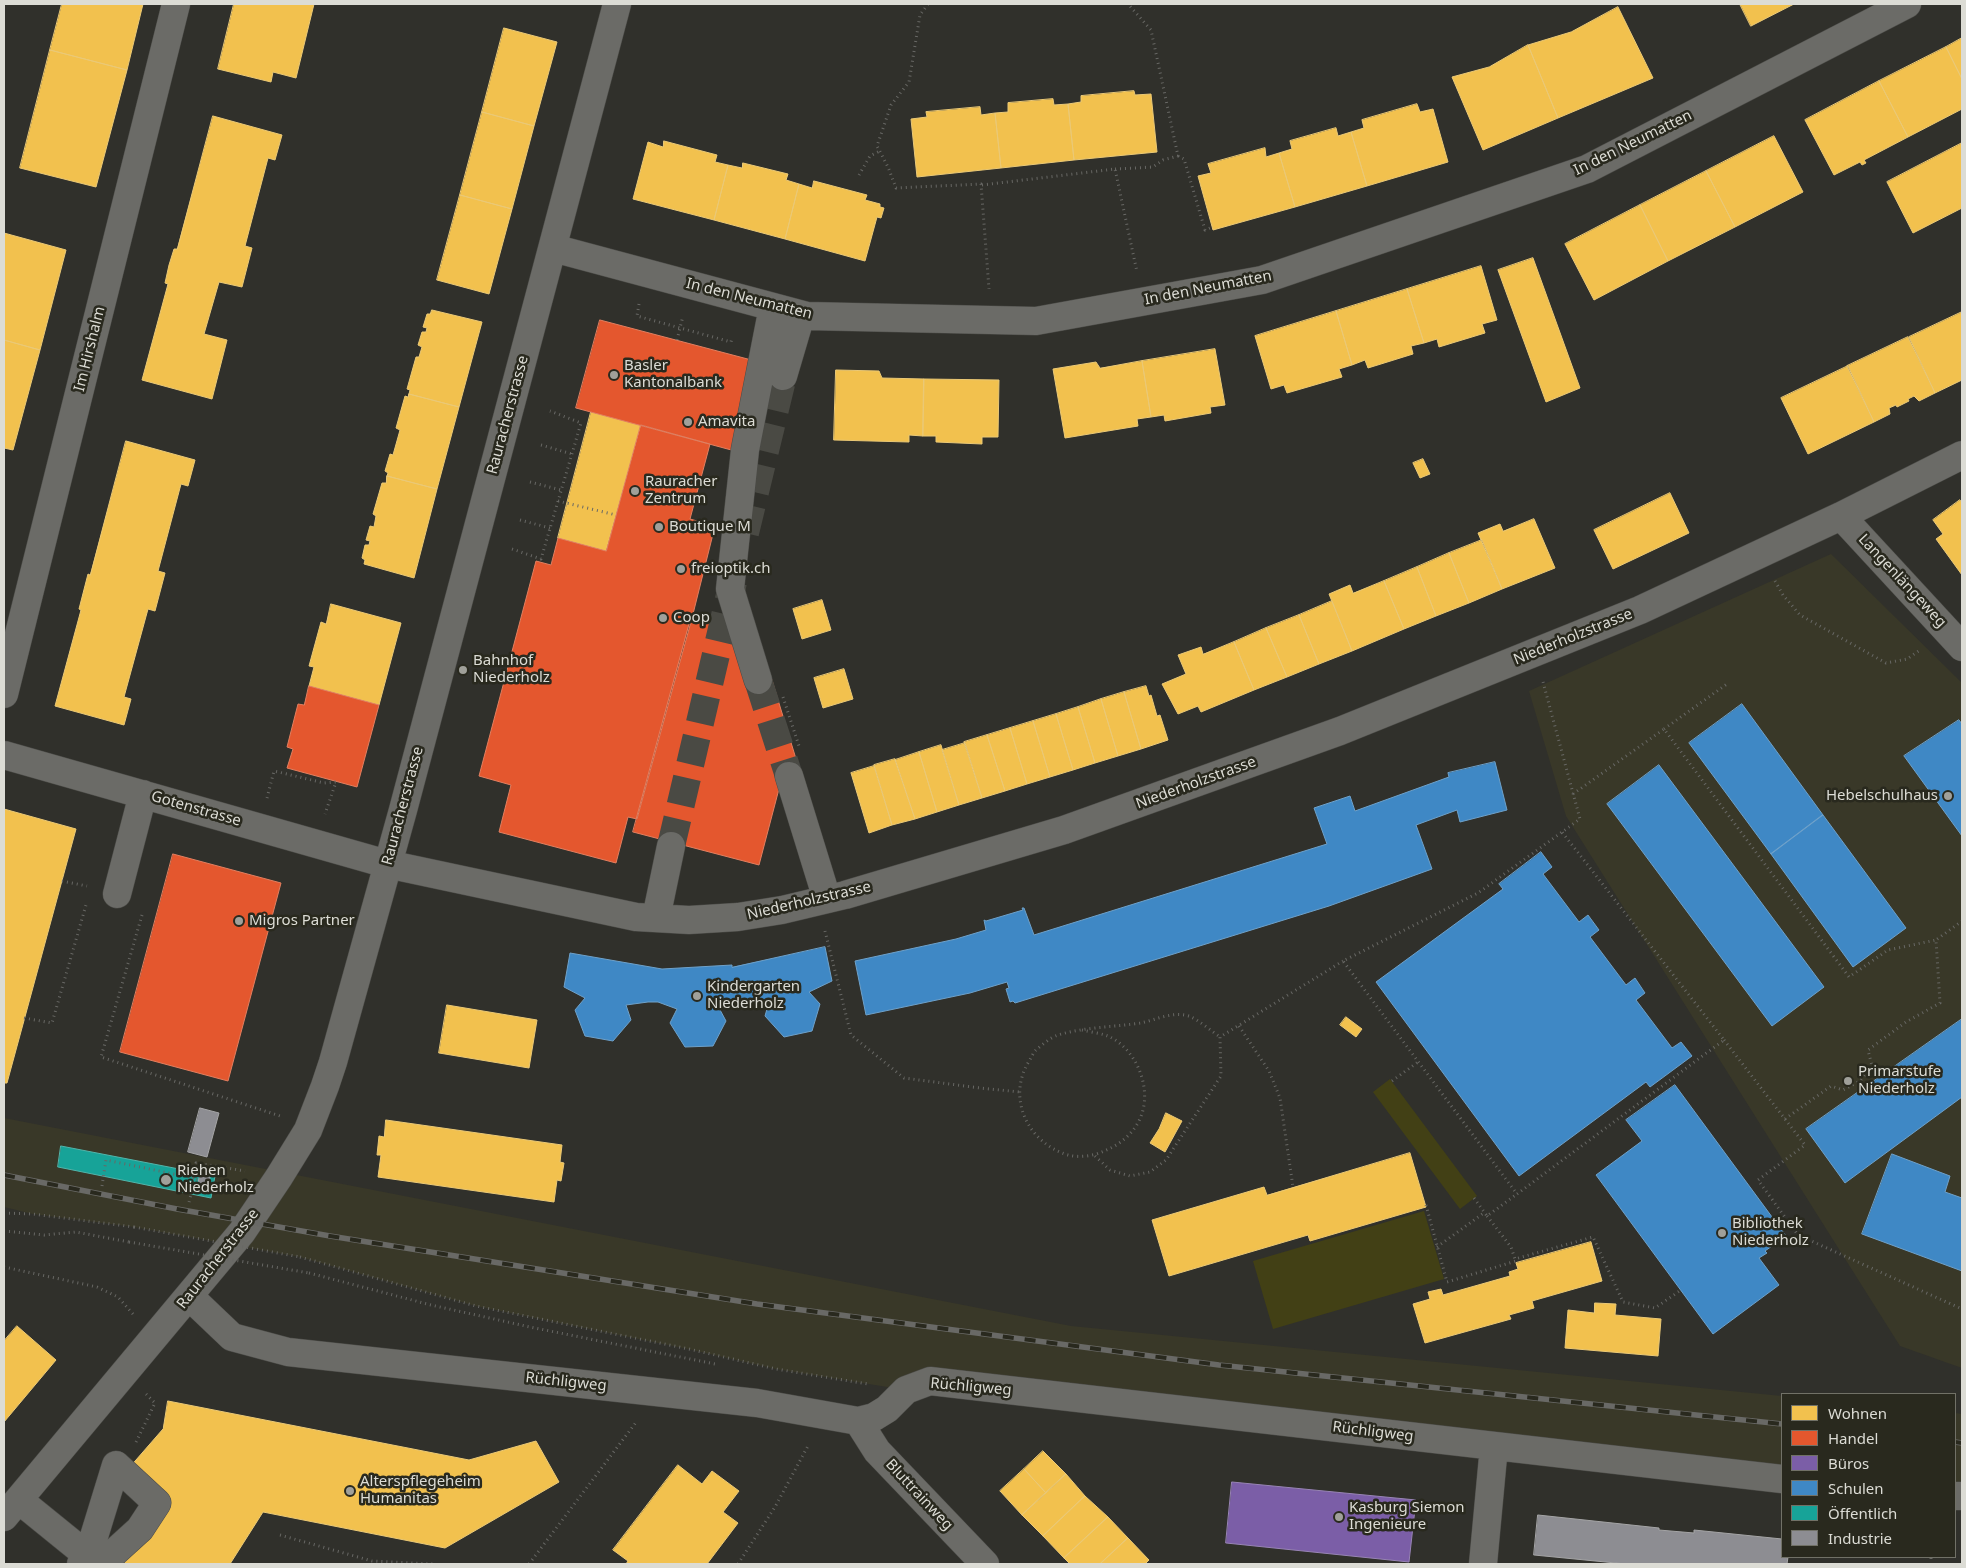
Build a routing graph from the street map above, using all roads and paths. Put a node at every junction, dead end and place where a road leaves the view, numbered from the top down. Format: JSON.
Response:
{"nodes":[{"id":1,"x":176,"y":4,"type":"edge"},
{"id":2,"x":617,"y":4,"type":"edge"},
{"id":3,"x":928,"y":4,"type":"edge"},
{"id":4,"x":1128,"y":4,"type":"edge"},
{"id":5,"x":1907,"y":4,"type":"edge"},
{"id":6,"x":880,"y":151,"type":"junction"},
{"id":7,"x":1178,"y":156,"type":"junction"},
{"id":8,"x":1115,"y":169,"type":"junction"},
{"id":9,"x":859,"y":175,"type":"dead end"},
{"id":10,"x":982,"y":185,"type":"junction"},
{"id":11,"x":1210,"y":228,"type":"dead end"},
{"id":12,"x":553,"y":248,"type":"junction"},
{"id":13,"x":740,"y":298,"type":"junction"},
{"id":14,"x":1144,"y":301,"type":"junction"},
{"id":15,"x":773,"y":307,"type":"junction"},
{"id":16,"x":800,"y":315,"type":"junction"},
{"id":17,"x":637,"y":316,"type":"dead end"},
{"id":18,"x":683,"y":316,"type":"dead end"},
{"id":19,"x":991,"y":320,"type":"junction"},
{"id":20,"x":680,"y":328,"type":"junction"},
{"id":21,"x":677,"y":340,"type":"dead end"},
{"id":22,"x":782,"y":376,"type":"tunnel mouth"},
{"id":23,"x":550,"y":411,"type":"dead end"},
{"id":24,"x":540,"y":445,"type":"dead end"},
{"id":25,"x":572,"y":454,"type":"junction"},
{"id":26,"x":1962,"y":455,"type":"edge"},
{"id":27,"x":530,"y":482,"type":"dead end"},
{"id":28,"x":561,"y":490,"type":"junction"},
{"id":29,"x":558,"y":501,"type":"junction"},
{"id":30,"x":616,"y":515,"type":"dead end"},
{"id":31,"x":1841,"y":516,"type":"junction"},
{"id":32,"x":520,"y":520,"type":"dead end"},
{"id":33,"x":550,"y":528,"type":"junction"},
{"id":34,"x":512,"y":549,"type":"dead end"},
{"id":35,"x":1758,"y":554,"type":"junction"},
{"id":36,"x":1962,"y":646,"type":"edge"},
{"id":37,"x":1921,"y":649,"type":"dead end"},
{"id":38,"x":1535,"y":652,"type":"junction"},
{"id":39,"x":758,"y":680,"type":"tunnel mouth"},
{"id":40,"x":1727,"y":684,"type":"dead end"},
{"id":41,"x":4,"y":694,"type":"edge"},
{"id":42,"x":783,"y":696,"type":"dead end"},
{"id":43,"x":1664,"y":729,"type":"junction"},
{"id":44,"x":4,"y":755,"type":"edge"},
{"id":45,"x":795,"y":764,"type":"joint"},
{"id":46,"x":336,"y":782,"type":"dead end"},
{"id":47,"x":143,"y":794,"type":"junction"},
{"id":48,"x":1573,"y":794,"type":"junction"},
{"id":49,"x":258,"y":827,"type":"junction"},
{"id":50,"x":1562,"y":832,"type":"junction"},
{"id":51,"x":670,"y":846,"type":"tunnel mouth"},
{"id":52,"x":387,"y":864,"type":"junction"},
{"id":53,"x":117,"y":894,"type":"dead end"},
{"id":54,"x":89,"y":896,"type":"dead end"},
{"id":55,"x":822,"y":900,"type":"junction"},
{"id":56,"x":144,"y":906,"type":"dead end"},
{"id":57,"x":656,"y":918,"type":"junction"},
{"id":58,"x":1962,"y":921,"type":"edge"},
{"id":59,"x":1936,"y":940,"type":"junction"},
{"id":60,"x":1343,"y":961,"type":"junction"},
{"id":61,"x":24,"y":1018,"type":"dead end"},
{"id":62,"x":1239,"y":1026,"type":"junction"},
{"id":63,"x":1082,"y":1030,"type":"junction"},
{"id":64,"x":1220,"y":1037,"type":"junction"},
{"id":65,"x":1724,"y":1040,"type":"junction"},
{"id":66,"x":1418,"y":1062,"type":"junction"},
{"id":67,"x":1392,"y":1081,"type":"dead end"},
{"id":68,"x":1020,"y":1092,"type":"junction"},
{"id":69,"x":1785,"y":1119,"type":"junction"},
{"id":70,"x":309,"y":1126,"type":"junction"},
{"id":71,"x":1095,"y":1156,"type":"junction"},
{"id":72,"x":279,"y":1177,"type":"junction"},
{"id":73,"x":193,"y":1178,"type":"junction"},
{"id":74,"x":102,"y":1186,"type":"dead end"},
{"id":75,"x":1293,"y":1187,"type":"dead end"},
{"id":76,"x":1517,"y":1194,"type":"junction"},
{"id":77,"x":1474,"y":1198,"type":"dead end"},
{"id":78,"x":189,"y":1202,"type":"dead end"},
{"id":79,"x":1426,"y":1205,"type":"dead end"},
{"id":80,"x":1485,"y":1212,"type":"junction"},
{"id":81,"x":4,"y":1213,"type":"edge"},
{"id":82,"x":1487,"y":1216,"type":"junction"},
{"id":83,"x":4,"y":1231,"type":"edge"},
{"id":84,"x":1437,"y":1247,"type":"junction"},
{"id":85,"x":1515,"y":1259,"type":"junction"},
{"id":86,"x":4,"y":1267,"type":"edge"},
{"id":87,"x":1681,"y":1290,"type":"dead end"},
{"id":88,"x":190,"y":1297,"type":"junction"},
{"id":89,"x":1962,"y":1309,"type":"edge"},
{"id":90,"x":157,"y":1335,"type":"junction"},
{"id":91,"x":721,"y":1365,"type":"dead end"},
{"id":92,"x":124,"y":1374,"type":"junction"},
{"id":93,"x":906,"y":1390,"type":"junction"},
{"id":94,"x":658,"y":1392,"type":"junction"},
{"id":95,"x":825,"y":1415,"type":"junction"},
{"id":96,"x":858,"y":1421,"type":"junction"},
{"id":97,"x":136,"y":1442,"type":"dead end"},
{"id":98,"x":1494,"y":1446,"type":"junction"},
{"id":99,"x":1781,"y":1479,"type":"edge"},
{"id":100,"x":11,"y":1509,"type":"edge"},
{"id":101,"x":280,"y":1535,"type":"dead end"},
{"id":102,"x":85,"y":1560,"type":"edge"},
{"id":103,"x":434,"y":1564,"type":"edge"},
{"id":104,"x":529,"y":1564,"type":"edge"},
{"id":105,"x":738,"y":1564,"type":"edge"},
{"id":106,"x":985,"y":1564,"type":"edge"},
{"id":107,"x":1483,"y":1564,"type":"edge"}],
"edges":[{"from":1,"to":41,"type":"street","name":"Im Hirshalm"},
{"from":2,"to":12,"type":"street","name":"Rauracherstrasse"},
{"from":3,"to":6,"type":"path"},
{"from":4,"to":7,"type":"path"},
{"from":5,"to":14,"type":"street","name":"In den Neumatten"},
{"from":6,"to":9,"type":"path"},
{"from":6,"to":10,"type":"path"},
{"from":7,"to":8,"type":"path"},
{"from":7,"to":11,"type":"path"},
{"from":8,"to":10,"type":"path"},
{"from":8,"to":14,"type":"path"},
{"from":10,"to":19,"type":"path"},
{"from":12,"to":13,"type":"street","name":"In den Neumatten"},
{"from":12,"to":52,"type":"street","name":"Rauracherstrasse"},
{"from":13,"to":15,"type":"street","name":"In den Neumatten"},
{"from":13,"to":20,"type":"path"},
{"from":14,"to":19,"type":"street","name":"In den Neumatten"},
{"from":15,"to":16,"type":"street","name":"In den Neumatten"},
{"from":15,"to":39,"type":"street"},
{"from":16,"to":19,"type":"street","name":"In den Neumatten"},
{"from":16,"to":22,"type":"street"},
{"from":17,"to":20,"type":"path"},
{"from":18,"to":20,"type":"path"},
{"from":20,"to":21,"type":"path"},
{"from":23,"to":25,"type":"path"},
{"from":24,"to":25,"type":"path"},
{"from":25,"to":28,"type":"path"},
{"from":26,"to":31,"type":"street","name":"Niederholzstrasse"},
{"from":27,"to":28,"type":"path"},
{"from":28,"to":29,"type":"path"},
{"from":29,"to":30,"type":"path"},
{"from":29,"to":33,"type":"path"},
{"from":31,"to":35,"type":"street","name":"Niederholzstrasse"},
{"from":31,"to":36,"type":"street","name":"Langenlängeweg"},
{"from":32,"to":33,"type":"path"},
{"from":33,"to":34,"type":"path"},
{"from":35,"to":37,"type":"path"},
{"from":35,"to":38,"type":"street","name":"Niederholzstrasse"},
{"from":38,"to":48,"type":"path"},
{"from":38,"to":55,"type":"street","name":"Niederholzstrasse"},
{"from":40,"to":43,"type":"path"},
{"from":42,"to":45,"type":"path"},
{"from":43,"to":48,"type":"path"},
{"from":43,"to":59,"type":"path"},
{"from":44,"to":47,"type":"street","name":"Gotenstrasse"},
{"from":45,"to":55,"type":"street"},
{"from":46,"to":49,"type":"path"},
{"from":47,"to":49,"type":"street","name":"Gotenstrasse"},
{"from":47,"to":53,"type":"street"},
{"from":48,"to":50,"type":"path"},
{"from":49,"to":52,"type":"street","name":"Gotenstrasse"},
{"from":50,"to":60,"type":"path"},
{"from":50,"to":65,"type":"path"},
{"from":51,"to":57,"type":"street"},
{"from":52,"to":57,"type":"street","name":"Niederholzstrasse"},
{"from":52,"to":70,"type":"street","name":"Rauracherstrasse"},
{"from":54,"to":61,"type":"path"},
{"from":55,"to":57,"type":"street","name":"Niederholzstrasse"},
{"from":55,"to":68,"type":"path"},
{"from":56,"to":70,"type":"path"},
{"from":58,"to":59,"type":"path"},
{"from":59,"to":69,"type":"path"},
{"from":60,"to":62,"type":"path"},
{"from":60,"to":66,"type":"path"},
{"from":62,"to":64,"type":"path"},
{"from":62,"to":75,"type":"path"},
{"from":63,"to":64,"type":"path"},
{"from":63,"to":68,"type":"path"},
{"from":63,"to":71,"type":"path"},
{"from":64,"to":71,"type":"path"},
{"from":65,"to":69,"type":"path"},
{"from":65,"to":76,"type":"path"},
{"from":66,"to":67,"type":"path"},
{"from":66,"to":76,"type":"path"},
{"from":68,"to":71,"type":"path"},
{"from":69,"to":89,"type":"path"},
{"from":70,"to":72,"type":"street","name":"Rauracherstrasse"},
{"from":72,"to":73,"type":"path"},
{"from":72,"to":88,"type":"street","name":"Rauracherstrasse"},
{"from":73,"to":74,"type":"path"},
{"from":73,"to":78,"type":"path"},
{"from":76,"to":82,"type":"path"},
{"from":77,"to":80,"type":"path"},
{"from":79,"to":84,"type":"path"},
{"from":80,"to":82,"type":"path"},
{"from":80,"to":84,"type":"path"},
{"from":81,"to":93,"type":"path","bridge":true},
{"from":82,"to":85,"type":"path"},
{"from":83,"to":91,"type":"path","bridge":true},
{"from":84,"to":85,"type":"path"},
{"from":85,"to":87,"type":"path"},
{"from":86,"to":90,"type":"path"},
{"from":88,"to":90,"type":"street","name":"Rauracherstrasse"},
{"from":88,"to":94,"type":"street","name":"Rüchligweg"},
{"from":90,"to":92,"type":"street","name":"Rauracherstrasse"},
{"from":92,"to":97,"type":"path"},
{"from":92,"to":100,"type":"street","name":"Rauracherstrasse"},
{"from":93,"to":96,"type":"street","name":"Rüchligweg"},
{"from":93,"to":98,"type":"street","name":"Rüchligweg"},
{"from":94,"to":95,"type":"street","name":"Rüchligweg"},
{"from":94,"to":104,"type":"path"},
{"from":95,"to":96,"type":"street","name":"Rüchligweg"},
{"from":95,"to":105,"type":"path"},
{"from":96,"to":106,"type":"street","name":"Bluttrainweg"},
{"from":98,"to":99,"type":"street","name":"Rüchligweg"},
{"from":98,"to":107,"type":"street"},
{"from":100,"to":102,"type":"street"},
{"from":101,"to":103,"type":"path"}]}
